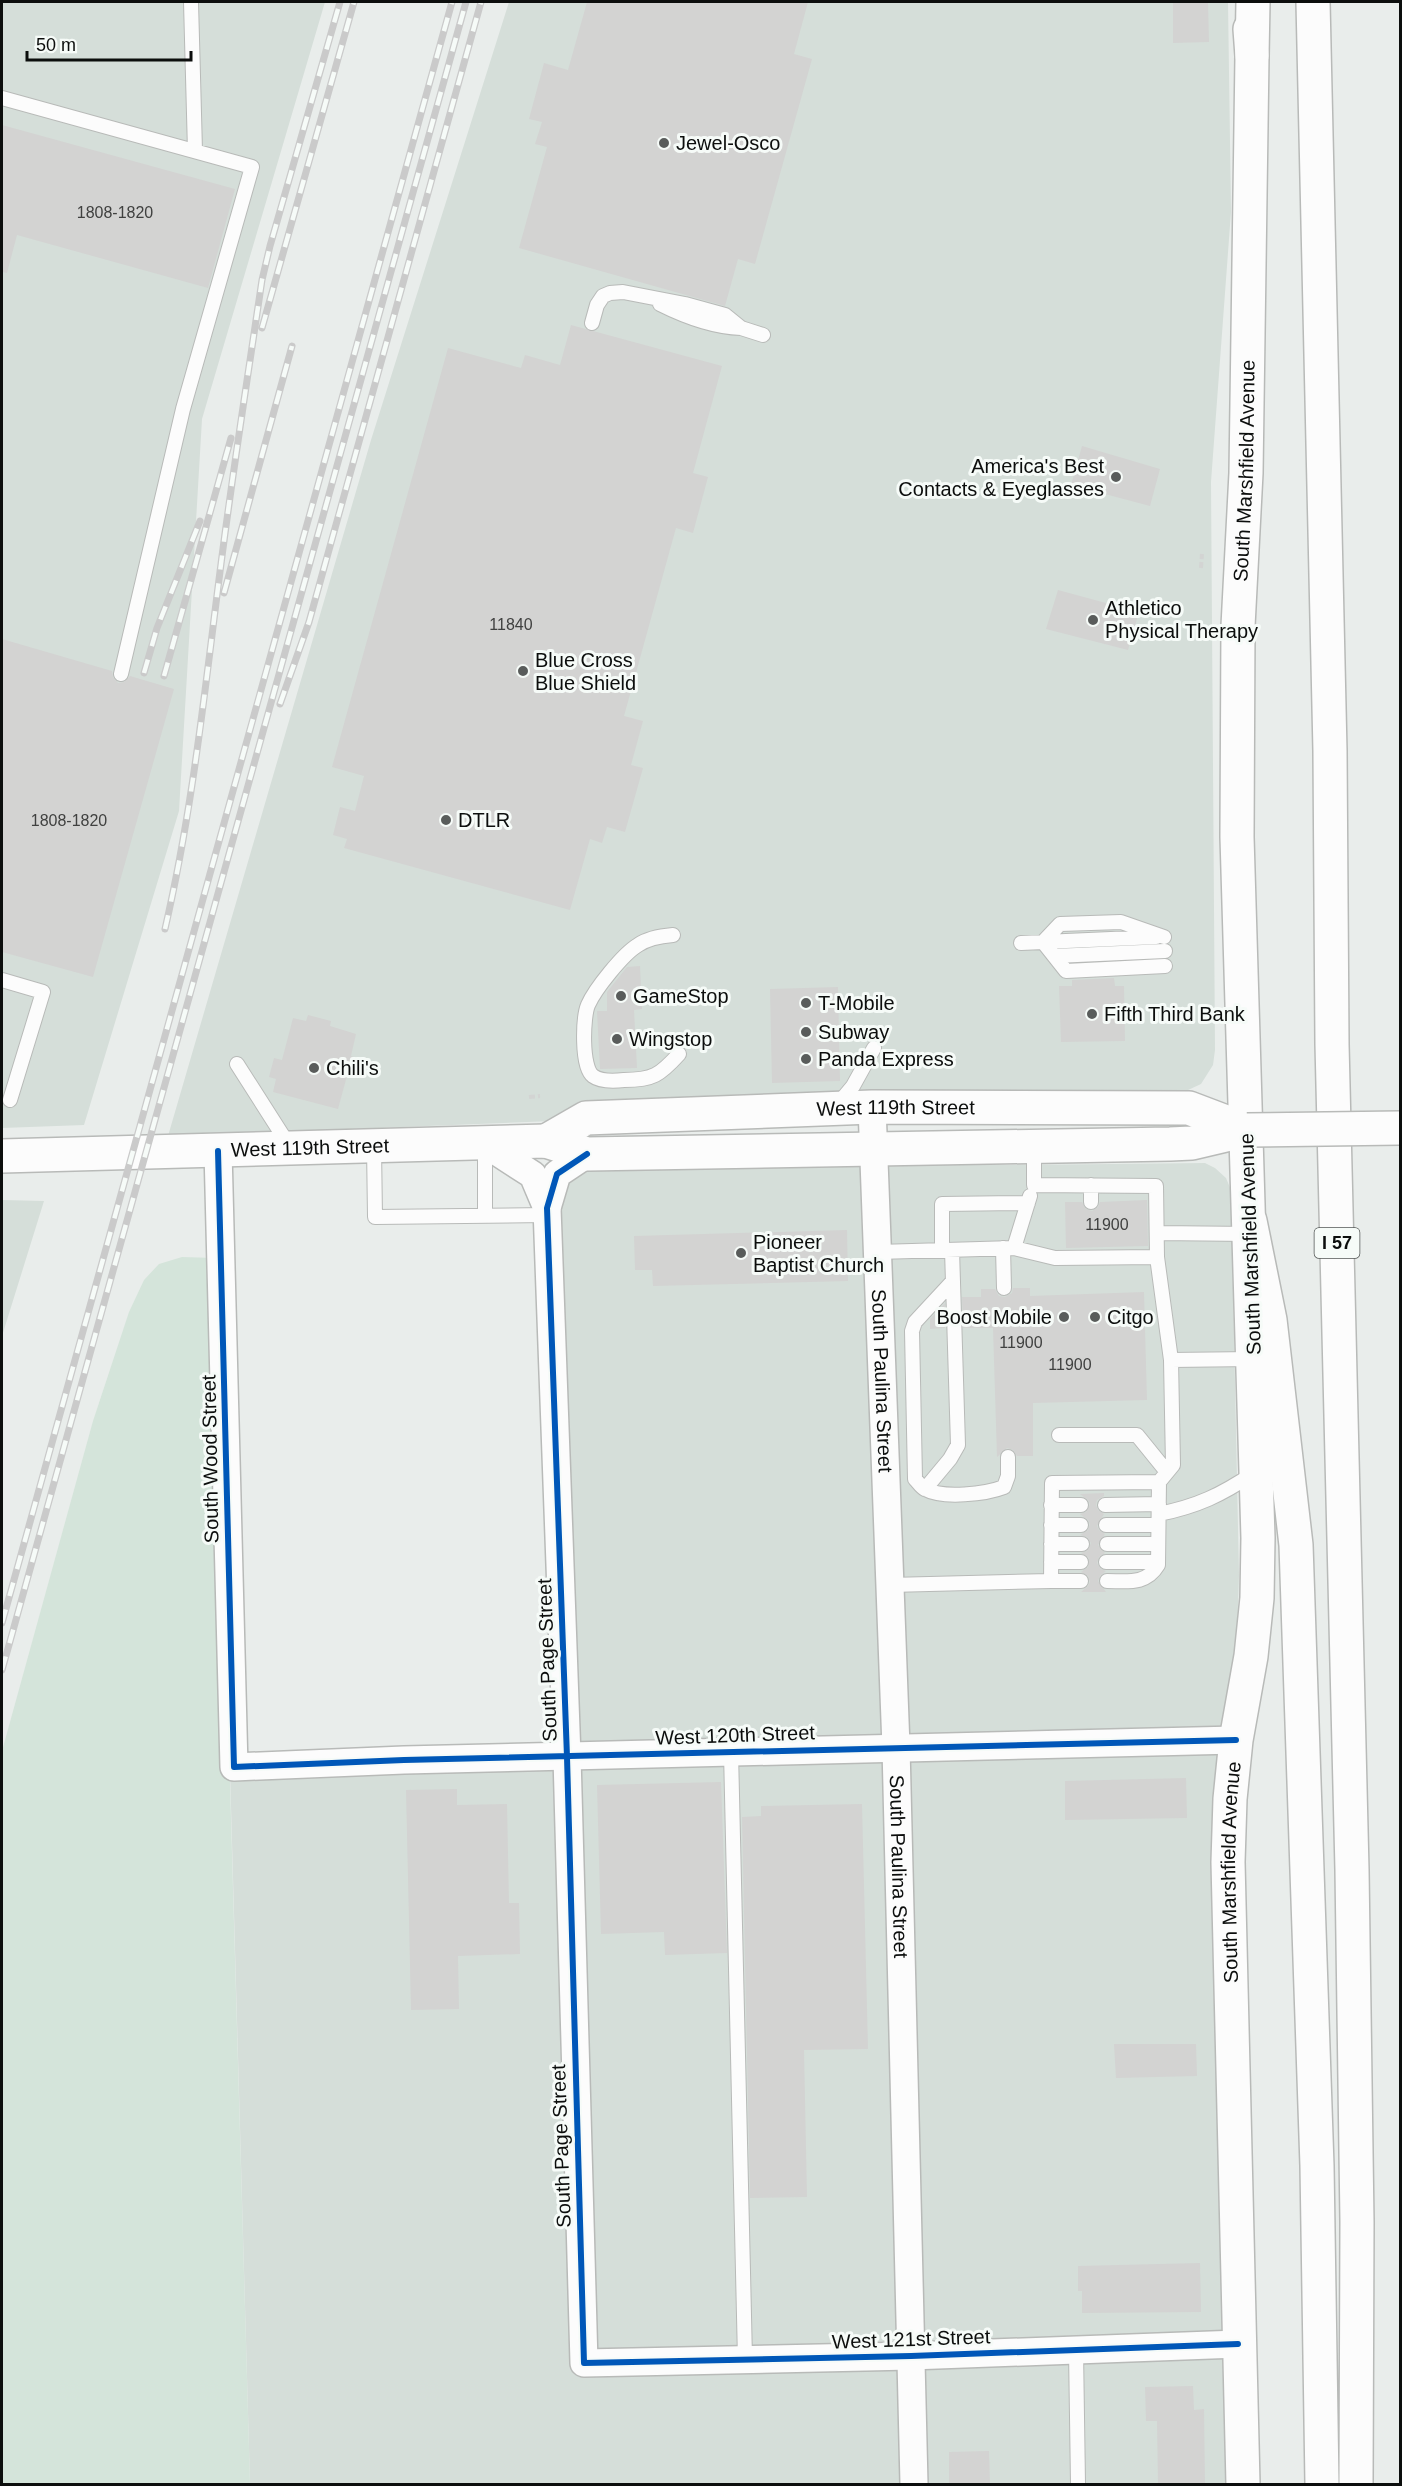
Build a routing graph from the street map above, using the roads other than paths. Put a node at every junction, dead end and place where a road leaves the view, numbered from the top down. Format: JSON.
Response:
{"nodes":[{"id":1,"x":191,"y":2,"type":"edge"},
{"id":2,"x":1248,"y":2,"type":"edge"},
{"id":3,"x":1253,"y":2,"type":"edge"},
{"id":4,"x":1313,"y":2,"type":"edge"},
{"id":5,"x":1252,"y":56,"type":"junction"},
{"id":6,"x":2,"y":98,"type":"edge"},
{"id":7,"x":195,"y":151,"type":"junction"},
{"id":8,"x":591,"y":323,"type":"dead end"},
{"id":9,"x":763,"y":335,"type":"dead end"},
{"id":10,"x":121,"y":674,"type":"dead end"},
{"id":11,"x":673,"y":935,"type":"dead end"},
{"id":12,"x":1164,"y":937,"type":"dead end"},
{"id":13,"x":1043,"y":942,"type":"junction"},
{"id":14,"x":1021,"y":943,"type":"dead end"},
{"id":15,"x":1165,"y":951,"type":"dead end"},
{"id":16,"x":1054,"y":956,"type":"junction"},
{"id":17,"x":1165,"y":966,"type":"dead end"},
{"id":18,"x":2,"y":980,"type":"edge"},
{"id":19,"x":874,"y":1048,"type":"dead end"},
{"id":20,"x":679,"y":1054,"type":"dead end"},
{"id":21,"x":237,"y":1064,"type":"dead end"},
{"id":22,"x":10,"y":1100,"type":"dead end"},
{"id":23,"x":873,"y":1107,"type":"junction"},
{"id":24,"x":835,"y":1108,"type":"junction"},
{"id":25,"x":1401,"y":1128,"type":"edge"},
{"id":26,"x":1247,"y":1130,"type":"junction"},
{"id":27,"x":546,"y":1141,"type":"junction"},
{"id":28,"x":485,"y":1144,"type":"junction"},
{"id":29,"x":1034,"y":1146,"type":"junction"},
{"id":30,"x":374,"y":1147,"type":"junction"},
{"id":31,"x":874,"y":1148,"type":"junction"},
{"id":32,"x":291,"y":1149,"type":"junction"},
{"id":33,"x":218,"y":1151,"type":"junction"},
{"id":34,"x":587,"y":1154,"type":"junction"},
{"id":35,"x":2,"y":1156,"type":"edge"},
{"id":36,"x":1034,"y":1185,"type":"junction"},
{"id":37,"x":1091,"y":1185,"type":"junction"},
{"id":38,"x":1128,"y":1186,"type":"junction"},
{"id":39,"x":1129,"y":1201,"type":"dead end"},
{"id":40,"x":1091,"y":1202,"type":"dead end"},
{"id":41,"x":1028,"y":1203,"type":"junction"},
{"id":42,"x":547,"y":1211,"type":"junction"},
{"id":43,"x":485,"y":1215,"type":"junction"},
{"id":44,"x":1250,"y":1227,"type":"junction"},
{"id":45,"x":1157,"y":1233,"type":"junction"},
{"id":46,"x":1009,"y":1248,"type":"junction"},
{"id":47,"x":947,"y":1250,"type":"junction"},
{"id":48,"x":878,"y":1252,"type":"junction"},
{"id":49,"x":1157,"y":1257,"type":"junction"},
{"id":50,"x":953,"y":1281,"type":"junction"},
{"id":51,"x":1004,"y":1288,"type":"dead end"},
{"id":52,"x":1253,"y":1359,"type":"junction"},
{"id":53,"x":1171,"y":1360,"type":"junction"},
{"id":54,"x":1059,"y":1435,"type":"dead end"},
{"id":55,"x":1008,"y":1456,"type":"dead end"},
{"id":56,"x":1256,"y":1472,"type":"junction"},
{"id":57,"x":1163,"y":1477,"type":"junction"},
{"id":58,"x":925,"y":1489,"type":"junction"},
{"id":59,"x":1051,"y":1505,"type":"junction"},
{"id":60,"x":1081,"y":1505,"type":"dead end"},
{"id":61,"x":1105,"y":1505,"type":"dead end"},
{"id":62,"x":1158,"y":1515,"type":"junction"},
{"id":63,"x":1051,"y":1525,"type":"junction"},
{"id":64,"x":1082,"y":1525,"type":"dead end"},
{"id":65,"x":1106,"y":1525,"type":"dead end"},
{"id":66,"x":1051,"y":1544,"type":"junction"},
{"id":67,"x":1082,"y":1544,"type":"dead end"},
{"id":68,"x":1107,"y":1544,"type":"dead end"},
{"id":69,"x":1158,"y":1544,"type":"junction"},
{"id":70,"x":1051,"y":1562,"type":"junction"},
{"id":71,"x":1082,"y":1562,"type":"dead end"},
{"id":72,"x":1106,"y":1562,"type":"dead end"},
{"id":73,"x":1158,"y":1562,"type":"junction"},
{"id":74,"x":1051,"y":1581,"type":"junction"},
{"id":75,"x":1082,"y":1581,"type":"dead end"},
{"id":76,"x":1107,"y":1581,"type":"dead end"},
{"id":77,"x":890,"y":1585,"type":"junction"},
{"id":78,"x":1236,"y":1740,"type":"junction"},
{"id":79,"x":896,"y":1747,"type":"junction"},
{"id":80,"x":731,"y":1752,"type":"junction"},
{"id":81,"x":567,"y":1757,"type":"junction"},
{"id":82,"x":234,"y":1767,"type":"joint"},
{"id":83,"x":1239,"y":2344,"type":"junction"},
{"id":84,"x":1076,"y":2350,"type":"junction"},
{"id":85,"x":911,"y":2356,"type":"junction"},
{"id":86,"x":744,"y":2359,"type":"junction"},
{"id":87,"x":584,"y":2363,"type":"joint"},
{"id":88,"x":914,"y":2484,"type":"edge"},
{"id":89,"x":1078,"y":2484,"type":"edge"},
{"id":90,"x":1243,"y":2484,"type":"edge"},
{"id":91,"x":1322,"y":2484,"type":"edge"},
{"id":92,"x":1356,"y":2484,"type":"edge"}],
"edges":[{"from":1,"to":7,"type":"lane"},
{"from":2,"to":5,"type":"main road","name":"South Marshfield Avenue"},
{"from":3,"to":5,"type":"main road"},
{"from":4,"to":92,"type":"main road","number":"I 57"},
{"from":5,"to":26,"type":"main road","name":"South Marshfield Avenue"},
{"from":6,"to":7,"type":"lane"},
{"from":7,"to":10,"type":"lane"},
{"from":8,"to":9,"type":"lane"},
{"from":11,"to":20,"type":"lane"},
{"from":12,"to":13,"type":"lane"},
{"from":13,"to":14,"type":"lane"},
{"from":13,"to":16,"type":"lane"},
{"from":15,"to":16,"type":"lane"},
{"from":16,"to":17,"type":"lane"},
{"from":18,"to":22,"type":"lane"},
{"from":19,"to":24,"type":"lane"},
{"from":21,"to":32,"type":"lane"},
{"from":23,"to":24,"type":"main road","name":"West 119th Street"},
{"from":23,"to":26,"type":"main road","name":"West 119th Street"},
{"from":23,"to":31,"type":"street","name":"South Paulina Street"},
{"from":24,"to":27,"type":"main road","name":"West 119th Street"},
{"from":25,"to":26,"type":"main road","name":"West 119th Street","bridge":true},
{"from":26,"to":29,"type":"main road","name":"West 119th Street"},
{"from":26,"to":44,"type":"main road","name":"South Marshfield Avenue"},
{"from":27,"to":28,"type":"main road","name":"West 119th Street"},
{"from":27,"to":34,"type":"main road","name":"West 119th Street"},
{"from":28,"to":30,"type":"main road","name":"West 119th Street"},
{"from":28,"to":42,"type":"street","name":"South Page Street"},
{"from":28,"to":43,"type":"lane"},
{"from":29,"to":31,"type":"main road","name":"West 119th Street"},
{"from":29,"to":36,"type":"lane"},
{"from":30,"to":32,"type":"main road","name":"West 119th Street"},
{"from":30,"to":43,"type":"lane"},
{"from":31,"to":34,"type":"main road","name":"West 119th Street"},
{"from":31,"to":48,"type":"street","name":"South Paulina Street"},
{"from":32,"to":33,"type":"main road","name":"West 119th Street"},
{"from":33,"to":35,"type":"main road","name":"West 119th Street"},
{"from":33,"to":82,"type":"street","name":"South Wood Street"},
{"from":34,"to":42,"type":"street","name":"South Page Street"},
{"from":36,"to":37,"type":"lane"},
{"from":36,"to":41,"type":"lane"},
{"from":37,"to":38,"type":"lane"},
{"from":37,"to":40,"type":"lane"},
{"from":38,"to":39,"type":"lane"},
{"from":38,"to":45,"type":"lane"},
{"from":41,"to":46,"type":"lane"},
{"from":41,"to":47,"type":"lane"},
{"from":42,"to":43,"type":"lane"},
{"from":42,"to":81,"type":"street","name":"South Page Street"},
{"from":44,"to":45,"type":"lane"},
{"from":44,"to":52,"type":"main road","name":"South Marshfield Avenue"},
{"from":44,"to":91,"type":"main road"},
{"from":45,"to":49,"type":"lane"},
{"from":46,"to":47,"type":"lane"},
{"from":46,"to":49,"type":"lane"},
{"from":46,"to":51,"type":"lane"},
{"from":47,"to":48,"type":"lane"},
{"from":47,"to":50,"type":"lane"},
{"from":48,"to":77,"type":"street","name":"South Paulina Street"},
{"from":49,"to":53,"type":"lane"},
{"from":50,"to":58,"type":"lane"},
{"from":50,"to":58,"type":"lane"},
{"from":52,"to":53,"type":"lane"},
{"from":52,"to":56,"type":"main road","name":"South Marshfield Avenue"},
{"from":53,"to":57,"type":"lane"},
{"from":54,"to":57,"type":"lane"},
{"from":55,"to":58,"type":"lane"},
{"from":56,"to":62,"type":"lane"},
{"from":56,"to":78,"type":"main road","name":"South Marshfield Avenue"},
{"from":57,"to":59,"type":"lane"},
{"from":57,"to":62,"type":"lane"},
{"from":59,"to":60,"type":"lane"},
{"from":59,"to":63,"type":"lane"},
{"from":61,"to":62,"type":"lane"},
{"from":62,"to":65,"type":"lane"},
{"from":62,"to":69,"type":"lane"},
{"from":63,"to":64,"type":"lane"},
{"from":63,"to":66,"type":"lane"},
{"from":66,"to":67,"type":"lane"},
{"from":66,"to":70,"type":"lane"},
{"from":68,"to":69,"type":"lane"},
{"from":69,"to":73,"type":"lane"},
{"from":70,"to":71,"type":"lane"},
{"from":70,"to":74,"type":"lane"},
{"from":72,"to":73,"type":"lane"},
{"from":73,"to":76,"type":"lane"},
{"from":74,"to":75,"type":"lane"},
{"from":74,"to":77,"type":"lane"},
{"from":77,"to":79,"type":"street","name":"South Paulina Street"},
{"from":78,"to":79,"type":"street","name":"West 120th Street"},
{"from":78,"to":83,"type":"main road","name":"South Marshfield Avenue"},
{"from":79,"to":80,"type":"street","name":"West 120th Street"},
{"from":79,"to":85,"type":"street","name":"South Paulina Street"},
{"from":80,"to":81,"type":"street","name":"West 120th Street"},
{"from":80,"to":86,"type":"lane"},
{"from":81,"to":82,"type":"street","name":"West 120th Street"},
{"from":81,"to":87,"type":"street","name":"South Page Street"},
{"from":83,"to":84,"type":"street","name":"West 121st Street"},
{"from":83,"to":90,"type":"main road","name":"South Marshfield Avenue"},
{"from":84,"to":85,"type":"street","name":"West 121st Street"},
{"from":84,"to":89,"type":"lane"},
{"from":85,"to":86,"type":"street","name":"West 121st Street"},
{"from":85,"to":88,"type":"street","name":"South Paulina Street"},
{"from":86,"to":87,"type":"street","name":"West 121st Street"}]}
